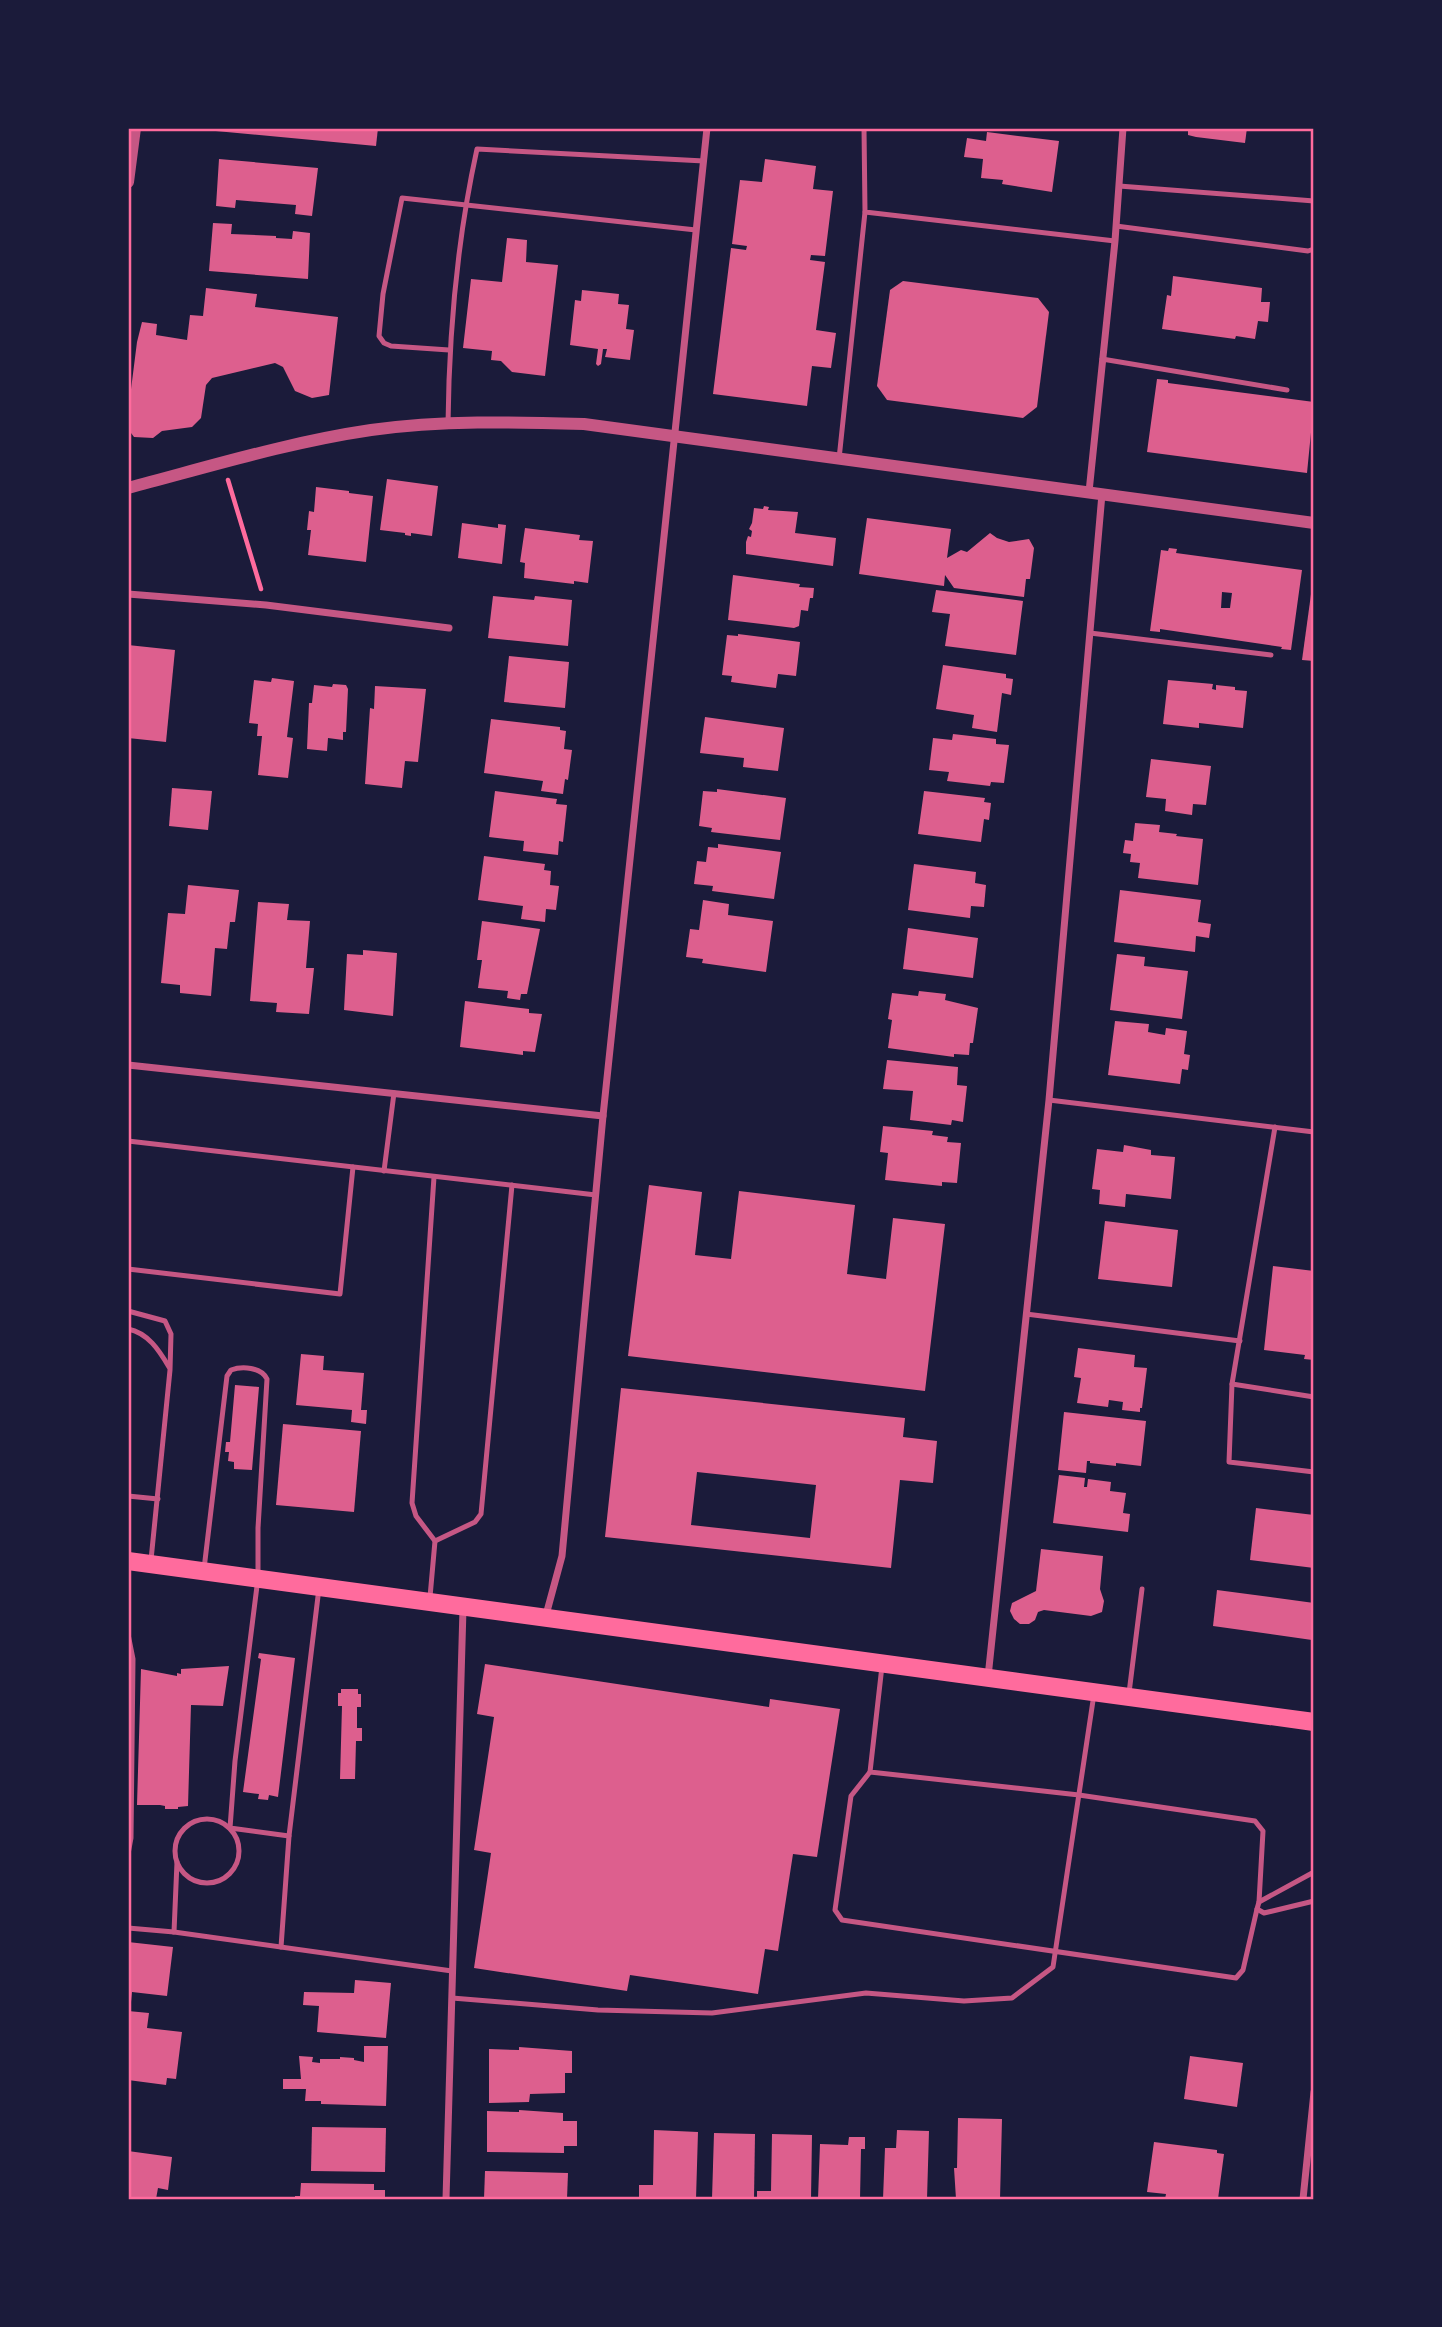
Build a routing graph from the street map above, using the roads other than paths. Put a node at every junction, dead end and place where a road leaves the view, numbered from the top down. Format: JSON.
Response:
{"nodes":[{"id":1,"x":135,"y":128,"type":"edge"},
{"id":2,"x":707,"y":128,"type":"edge"},
{"id":3,"x":864,"y":128,"type":"edge"},
{"id":4,"x":1123,"y":128,"type":"edge"},
{"id":5,"x":704,"y":161,"type":"junction"},
{"id":6,"x":128,"y":182,"type":"edge"},
{"id":7,"x":1119,"y":186,"type":"junction"},
{"id":8,"x":1314,"y":201,"type":"edge"},
{"id":9,"x":465,"y":205,"type":"junction"},
{"id":10,"x":865,"y":212,"type":"junction"},
{"id":11,"x":1116,"y":226,"type":"junction"},
{"id":12,"x":696,"y":230,"type":"junction"},
{"id":13,"x":1115,"y":242,"type":"junction"},
{"id":14,"x":1314,"y":249,"type":"edge"},
{"id":15,"x":449,"y":349,"type":"junction"},
{"id":16,"x":1102,"y":359,"type":"junction"},
{"id":17,"x":1287,"y":390,"type":"dead end"},
{"id":18,"x":448,"y":424,"type":"junction"},
{"id":19,"x":674,"y":437,"type":"junction"},
{"id":20,"x":839,"y":459,"type":"junction"},
{"id":21,"x":128,"y":488,"type":"edge"},
{"id":22,"x":1096,"y":493,"type":"junction"},
{"id":23,"x":1314,"y":523,"type":"edge"},
{"id":24,"x":128,"y":594,"type":"edge"},
{"id":25,"x":449,"y":628,"type":"dead end"},
{"id":26,"x":1090,"y":633,"type":"junction"},
{"id":27,"x":1271,"y":655,"type":"dead end"},
{"id":28,"x":128,"y":1065,"type":"edge"},
{"id":29,"x":394,"y":1093,"type":"junction"},
{"id":30,"x":1049,"y":1100,"type":"junction"},
{"id":31,"x":603,"y":1116,"type":"junction"},
{"id":32,"x":1275,"y":1127,"type":"junction"},
{"id":33,"x":1314,"y":1132,"type":"edge"},
{"id":34,"x":128,"y":1141,"type":"edge"},
{"id":35,"x":352,"y":1167,"type":"junction"},
{"id":36,"x":384,"y":1171,"type":"junction"},
{"id":37,"x":434,"y":1177,"type":"junction"},
{"id":38,"x":512,"y":1185,"type":"junction"},
{"id":39,"x":596,"y":1195,"type":"junction"},
{"id":40,"x":128,"y":1269,"type":"edge"},
{"id":41,"x":128,"y":1311,"type":"edge"},
{"id":42,"x":1026,"y":1314,"type":"junction"},
{"id":43,"x":128,"y":1329,"type":"edge"},
{"id":44,"x":1240,"y":1341,"type":"junction"},
{"id":45,"x":170,"y":1370,"type":"junction"},
{"id":46,"x":1232,"y":1384,"type":"junction"},
{"id":47,"x":1314,"y":1397,"type":"edge"},
{"id":48,"x":1314,"y":1472,"type":"edge"},
{"id":49,"x":128,"y":1496,"type":"edge"},
{"id":50,"x":158,"y":1499,"type":"junction"},
{"id":51,"x":435,"y":1541,"type":"junction"},
{"id":52,"x":128,"y":1561,"type":"edge"},
{"id":53,"x":150,"y":1564,"type":"junction"},
{"id":54,"x":204,"y":1571,"type":"junction"},
{"id":55,"x":258,"y":1578,"type":"junction"},
{"id":56,"x":319,"y":1586,"type":"junction"},
{"id":57,"x":1142,"y":1589,"type":"dead end"},
{"id":58,"x":430,"y":1600,"type":"junction"},
{"id":59,"x":463,"y":1605,"type":"junction"},
{"id":60,"x":546,"y":1616,"type":"junction"},
{"id":61,"x":128,"y":1634,"type":"edge"},
{"id":62,"x":883,"y":1662,"type":"junction"},
{"id":63,"x":988,"y":1677,"type":"junction"},
{"id":64,"x":1094,"y":1691,"type":"junction"},
{"id":65,"x":1129,"y":1696,"type":"junction"},
{"id":66,"x":1314,"y":1722,"type":"edge"},
{"id":67,"x":870,"y":1772,"type":"junction"},
{"id":68,"x":1079,"y":1795,"type":"junction"},
{"id":69,"x":230,"y":1828,"type":"junction"},
{"id":70,"x":289,"y":1836,"type":"junction"},
{"id":71,"x":128,"y":1854,"type":"edge"},
{"id":72,"x":177,"y":1862,"type":"junction"},
{"id":73,"x":1314,"y":1872,"type":"edge"},
{"id":74,"x":1314,"y":1901,"type":"edge"},
{"id":75,"x":1258,"y":1905,"type":"junction"},
{"id":76,"x":128,"y":1928,"type":"edge"},
{"id":77,"x":174,"y":1932,"type":"junction"},
{"id":78,"x":281,"y":1947,"type":"junction"},
{"id":79,"x":1055,"y":1952,"type":"junction"},
{"id":80,"x":452,"y":1972,"type":"junction"},
{"id":81,"x":452,"y":1998,"type":"junction"},
{"id":82,"x":1314,"y":2092,"type":"edge"},
{"id":83,"x":446,"y":2199,"type":"edge"},
{"id":84,"x":1303,"y":2199,"type":"edge"}],
"edges":[{"from":1,"to":6,"type":"street"},
{"from":2,"to":5,"type":"street"},
{"from":3,"to":10,"type":"lane"},
{"from":4,"to":7,"type":"street"},
{"from":5,"to":9,"type":"lane"},
{"from":5,"to":12,"type":"street"},
{"from":7,"to":8,"type":"lane"},
{"from":7,"to":11,"type":"street"},
{"from":9,"to":12,"type":"lane"},
{"from":9,"to":15,"type":"lane"},
{"from":9,"to":15,"type":"lane"},
{"from":10,"to":13,"type":"lane"},
{"from":10,"to":20,"type":"lane"},
{"from":11,"to":13,"type":"street"},
{"from":11,"to":14,"type":"lane"},
{"from":12,"to":19,"type":"street"},
{"from":13,"to":16,"type":"street"},
{"from":15,"to":18,"type":"lane"},
{"from":16,"to":17,"type":"lane"},
{"from":16,"to":22,"type":"street"},
{"from":18,"to":19,"type":"street"},
{"from":18,"to":21,"type":"street"},
{"from":19,"to":20,"type":"street"},
{"from":19,"to":31,"type":"street"},
{"from":20,"to":22,"type":"street"},
{"from":22,"to":23,"type":"street"},
{"from":22,"to":26,"type":"street"},
{"from":24,"to":25,"type":"street"},
{"from":26,"to":27,"type":"lane"},
{"from":26,"to":30,"type":"street"},
{"from":28,"to":29,"type":"street"},
{"from":29,"to":31,"type":"street"},
{"from":29,"to":36,"type":"lane"},
{"from":30,"to":32,"type":"lane"},
{"from":30,"to":42,"type":"street"},
{"from":31,"to":39,"type":"street"},
{"from":32,"to":33,"type":"lane"},
{"from":32,"to":44,"type":"lane"},
{"from":34,"to":35,"type":"lane"},
{"from":35,"to":36,"type":"lane"},
{"from":35,"to":40,"type":"lane"},
{"from":36,"to":37,"type":"lane"},
{"from":37,"to":38,"type":"lane"},
{"from":37,"to":51,"type":"lane"},
{"from":38,"to":39,"type":"lane"},
{"from":38,"to":51,"type":"lane"},
{"from":39,"to":60,"type":"street"},
{"from":41,"to":45,"type":"lane"},
{"from":42,"to":44,"type":"lane"},
{"from":42,"to":63,"type":"street"},
{"from":43,"to":45,"type":"lane"},
{"from":44,"to":46,"type":"lane"},
{"from":45,"to":50,"type":"lane"},
{"from":46,"to":47,"type":"lane"},
{"from":46,"to":48,"type":"lane"},
{"from":49,"to":50,"type":"lane"},
{"from":50,"to":53,"type":"lane"},
{"from":51,"to":58,"type":"lane"},
{"from":52,"to":53,"type":"main road"},
{"from":53,"to":54,"type":"main road"},
{"from":54,"to":55,"type":"main road"},
{"from":54,"to":55,"type":"lane"},
{"from":55,"to":56,"type":"main road"},
{"from":55,"to":69,"type":"lane"},
{"from":56,"to":58,"type":"main road"},
{"from":56,"to":70,"type":"lane"},
{"from":57,"to":65,"type":"lane"},
{"from":58,"to":59,"type":"main road"},
{"from":59,"to":60,"type":"main road"},
{"from":59,"to":80,"type":"street"},
{"from":60,"to":62,"type":"main road"},
{"from":61,"to":71,"type":"lane"},
{"from":62,"to":63,"type":"main road"},
{"from":62,"to":67,"type":"lane"},
{"from":63,"to":64,"type":"main road"},
{"from":64,"to":65,"type":"main road"},
{"from":64,"to":68,"type":"lane"},
{"from":65,"to":66,"type":"main road"},
{"from":67,"to":68,"type":"lane"},
{"from":67,"to":79,"type":"lane"},
{"from":68,"to":75,"type":"lane"},
{"from":68,"to":79,"type":"lane"},
{"from":69,"to":70,"type":"lane"},
{"from":69,"to":72,"type":"lane"},
{"from":69,"to":72,"type":"lane"},
{"from":70,"to":78,"type":"lane"},
{"from":72,"to":77,"type":"lane"},
{"from":73,"to":75,"type":"lane"},
{"from":74,"to":75,"type":"lane"},
{"from":75,"to":79,"type":"lane"},
{"from":76,"to":77,"type":"lane"},
{"from":77,"to":78,"type":"lane"},
{"from":78,"to":80,"type":"lane"},
{"from":79,"to":81,"type":"lane"},
{"from":80,"to":81,"type":"street"},
{"from":81,"to":83,"type":"street"},
{"from":82,"to":84,"type":"street"}]}
